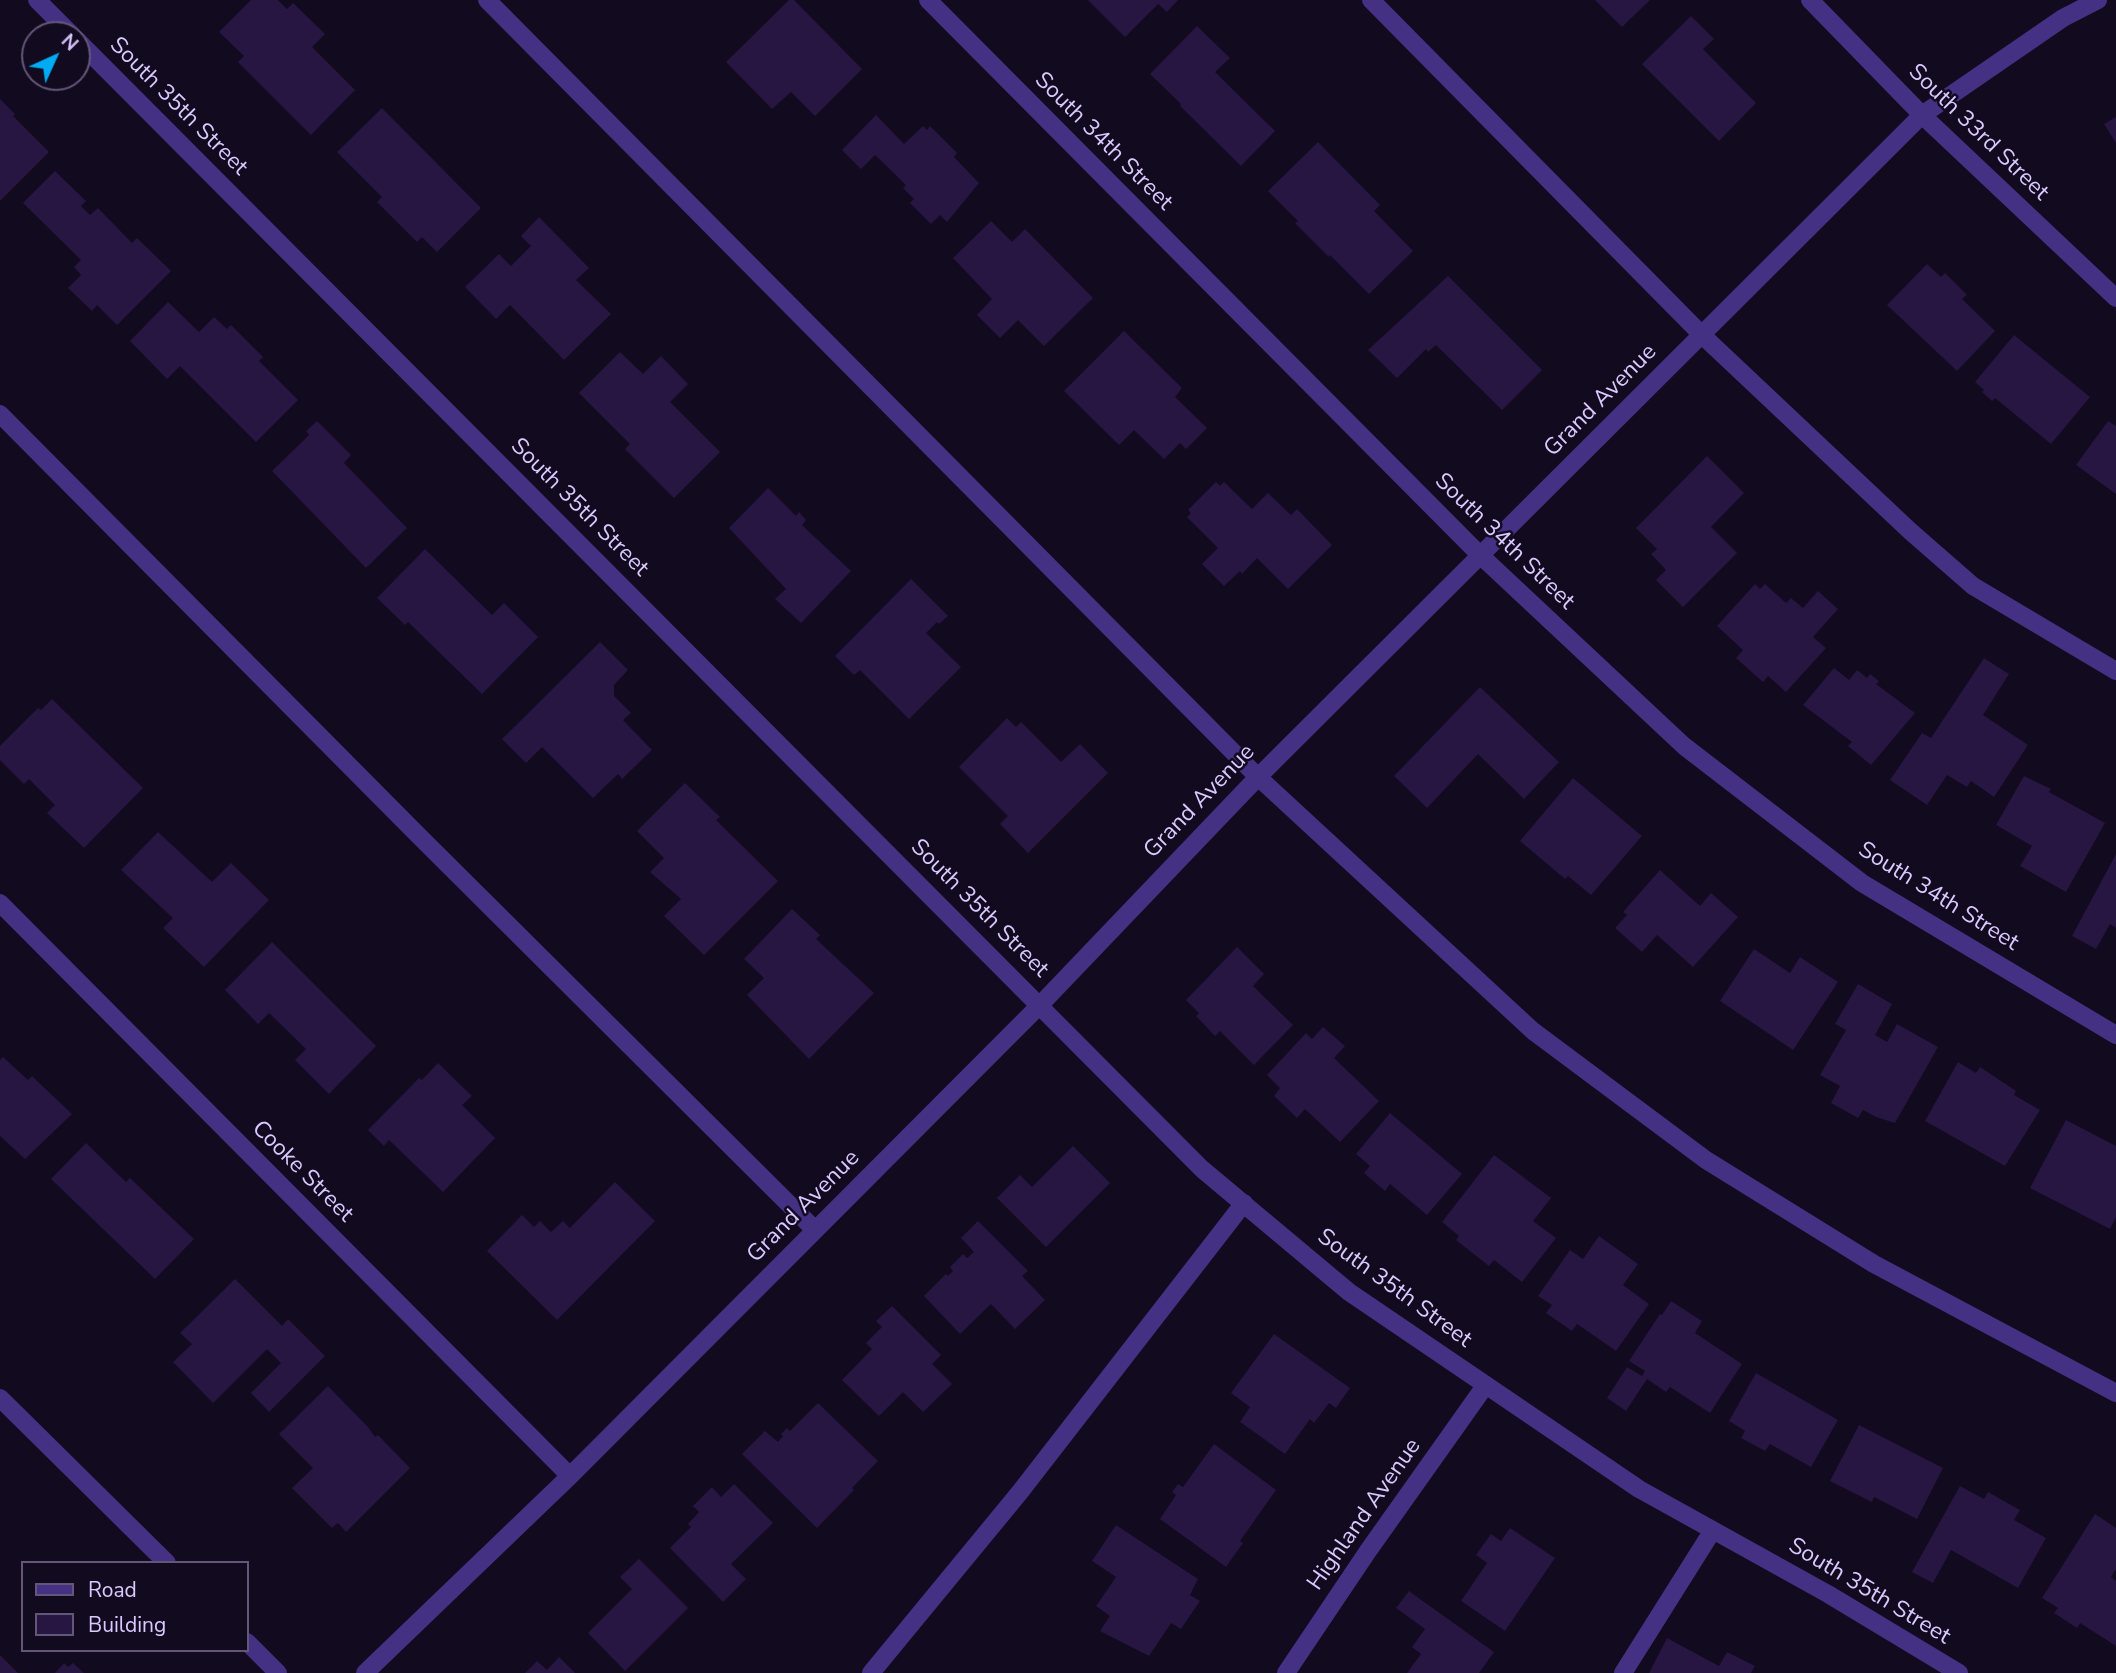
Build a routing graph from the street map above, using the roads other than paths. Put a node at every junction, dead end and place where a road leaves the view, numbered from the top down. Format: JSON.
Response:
{"nodes":[{"id":1,"x":37,"y":0,"type":"edge"},
{"id":2,"x":487,"y":0,"type":"edge"},
{"id":3,"x":928,"y":0,"type":"edge"},
{"id":4,"x":1371,"y":0,"type":"edge"},
{"id":5,"x":1810,"y":0,"type":"edge"},
{"id":6,"x":2098,"y":0,"type":"edge"},
{"id":7,"x":58,"y":21,"type":"edge"},
{"id":8,"x":91,"y":54,"type":"edge"},
{"id":9,"x":1923,"y":115,"type":"junction"},
{"id":10,"x":2116,"y":298,"type":"edge"},
{"id":11,"x":1702,"y":335,"type":"junction"},
{"id":12,"x":0,"y":414,"type":"edge"},
{"id":13,"x":1480,"y":555,"type":"junction"},
{"id":14,"x":2116,"y":671,"type":"edge"},
{"id":15,"x":1258,"y":777,"type":"junction"},
{"id":16,"x":0,"y":903,"type":"edge"},
{"id":17,"x":1040,"y":1004,"type":"junction"},
{"id":18,"x":2116,"y":1035,"type":"edge"},
{"id":19,"x":1244,"y":1203,"type":"junction"},
{"id":20,"x":815,"y":1230,"type":"junction"},
{"id":21,"x":1485,"y":1386,"type":"junction"},
{"id":22,"x":2116,"y":1393,"type":"edge"},
{"id":23,"x":0,"y":1398,"type":"edge"},
{"id":24,"x":570,"y":1476,"type":"junction"},
{"id":25,"x":1713,"y":1530,"type":"junction"},
{"id":26,"x":165,"y":1561,"type":"edge"},
{"id":27,"x":248,"y":1643,"type":"edge"},
{"id":28,"x":278,"y":1673,"type":"edge"},
{"id":29,"x":365,"y":1673,"type":"edge"},
{"id":30,"x":871,"y":1673,"type":"edge"},
{"id":31,"x":1286,"y":1673,"type":"edge"},
{"id":32,"x":1623,"y":1673,"type":"edge"},
{"id":33,"x":1959,"y":1673,"type":"edge"}],
"edges":[{"from":1,"to":7,"type":"street"},
{"from":2,"to":15,"type":"street"},
{"from":3,"to":13,"type":"street","name":"South 34th Street"},
{"from":4,"to":11,"type":"street"},
{"from":5,"to":9,"type":"street","name":"South 33rd Street"},
{"from":6,"to":9,"type":"street","name":"Grand Avenue"},
{"from":8,"to":17,"type":"street","name":"South 35th Street"},
{"from":9,"to":10,"type":"street","name":"South 33rd Street"},
{"from":9,"to":11,"type":"street","name":"Grand Avenue"},
{"from":11,"to":13,"type":"street","name":"Grand Avenue"},
{"from":11,"to":14,"type":"street"},
{"from":12,"to":20,"type":"street"},
{"from":13,"to":15,"type":"street","name":"Grand Avenue"},
{"from":13,"to":18,"type":"street","name":"South 34th Street"},
{"from":15,"to":17,"type":"street","name":"Grand Avenue"},
{"from":15,"to":22,"type":"street"},
{"from":16,"to":24,"type":"street","name":"Cooke Street"},
{"from":17,"to":19,"type":"street","name":"South 35th Street"},
{"from":17,"to":20,"type":"street","name":"Grand Avenue"},
{"from":19,"to":21,"type":"street","name":"South 35th Street"},
{"from":19,"to":30,"type":"street"},
{"from":20,"to":24,"type":"street","name":"Grand Avenue"},
{"from":21,"to":25,"type":"street","name":"South 35th Street"},
{"from":21,"to":31,"type":"street","name":"Highland Avenue"},
{"from":23,"to":26,"type":"street"},
{"from":24,"to":29,"type":"street","name":"Grand Avenue"},
{"from":25,"to":32,"type":"street"},
{"from":25,"to":33,"type":"street","name":"South 35th Street"},
{"from":27,"to":28,"type":"street"}]}
